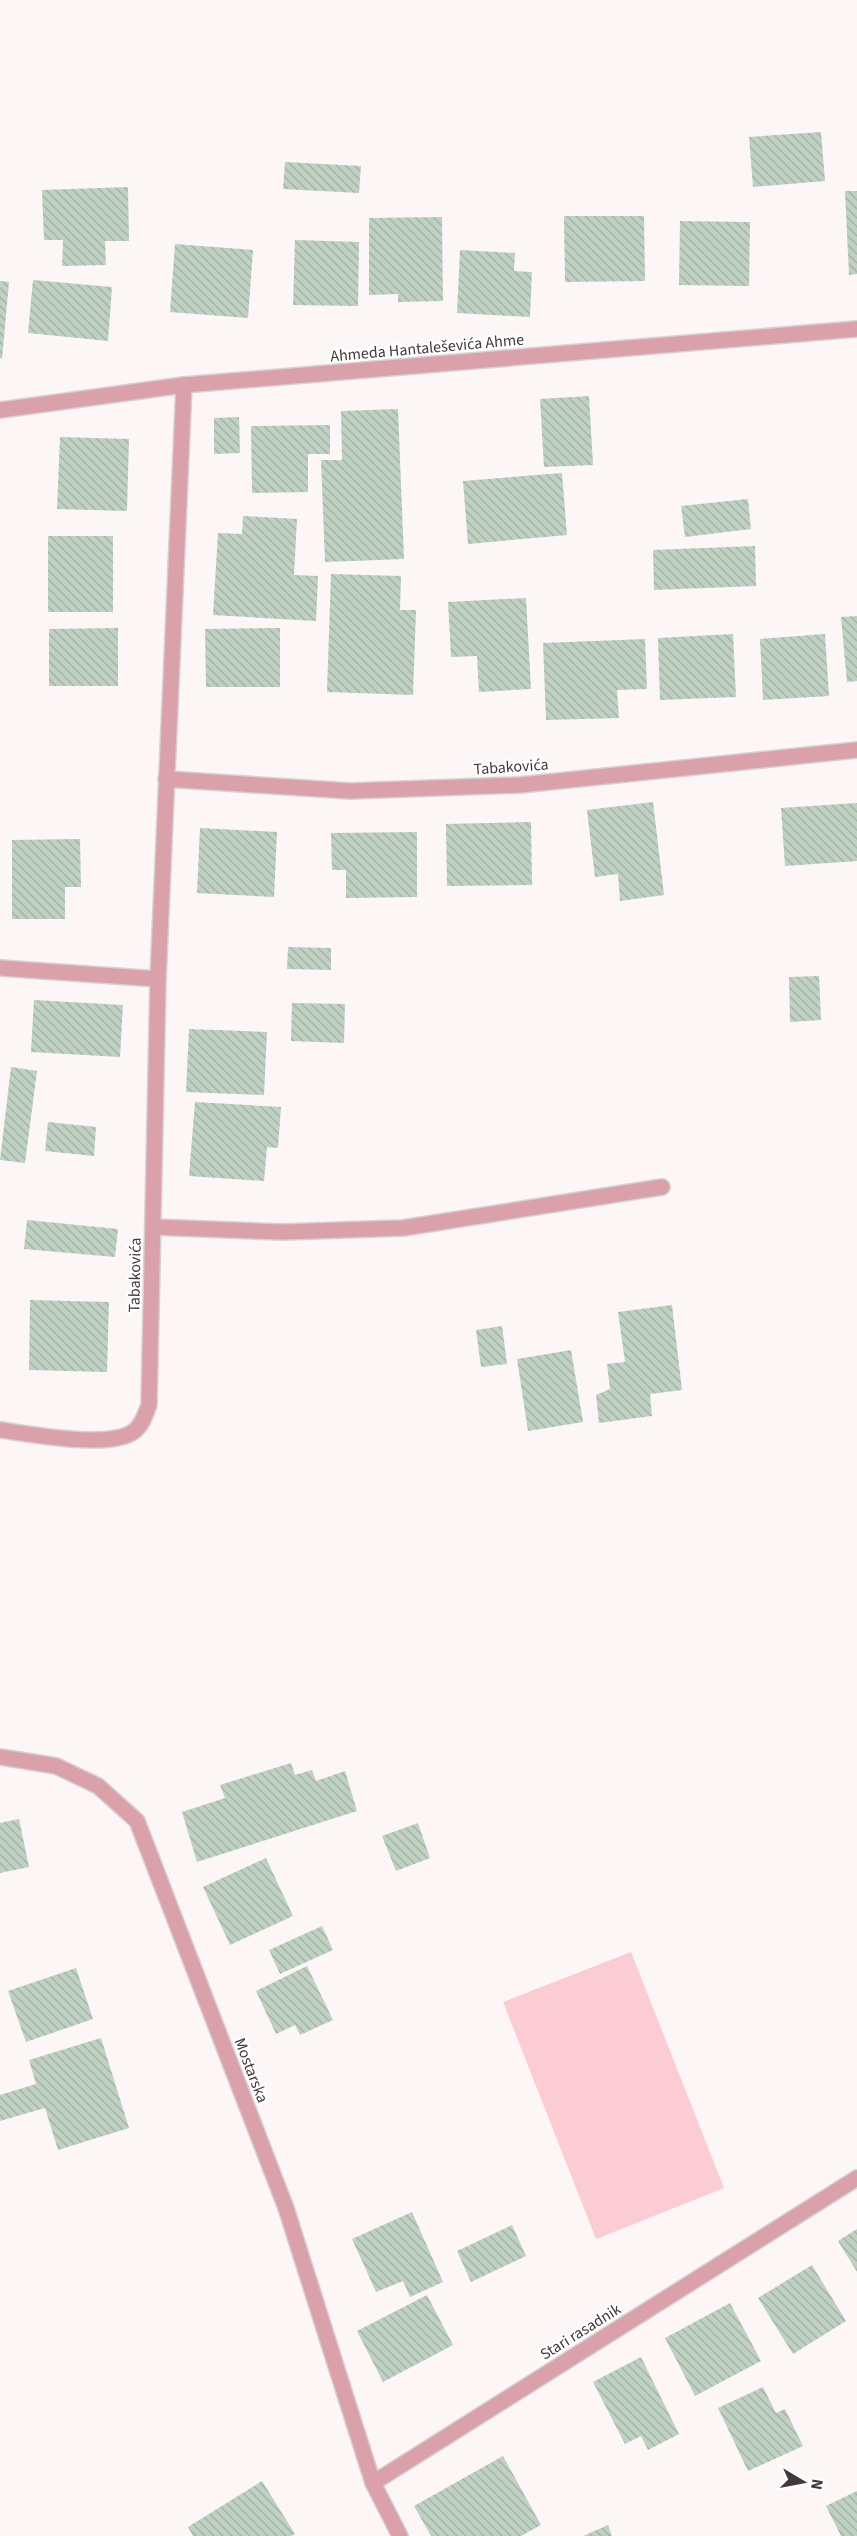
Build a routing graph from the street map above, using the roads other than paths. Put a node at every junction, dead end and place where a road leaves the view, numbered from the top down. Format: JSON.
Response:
{"nodes":[{"id":1,"x":857,"y":329,"type":"edge"},
{"id":2,"x":184,"y":386,"type":"junction"},
{"id":3,"x":0,"y":410,"type":"edge"},
{"id":4,"x":857,"y":750,"type":"edge"},
{"id":5,"x":166,"y":779,"type":"junction"},
{"id":6,"x":0,"y":968,"type":"edge"},
{"id":7,"x":158,"y":979,"type":"junction"},
{"id":8,"x":662,"y":1187,"type":"dead end"},
{"id":9,"x":153,"y":1227,"type":"junction"},
{"id":10,"x":0,"y":1430,"type":"edge"},
{"id":11,"x":0,"y":1757,"type":"edge"},
{"id":12,"x":857,"y":2178,"type":"edge"},
{"id":13,"x":373,"y":2483,"type":"junction"},
{"id":14,"x":400,"y":2536,"type":"edge"}],
"edges":[{"from":1,"to":2,"type":"street","name":"Ahmeda Hantaleševića Ahme"},
{"from":2,"to":3,"type":"street","name":"Ahmeda Hantaleševića Ahme"},
{"from":2,"to":5,"type":"street","name":"Tabakovića"},
{"from":4,"to":5,"type":"street","name":"Tabakovića"},
{"from":5,"to":7,"type":"street","name":"Tabakovića"},
{"from":6,"to":7,"type":"street"},
{"from":7,"to":9,"type":"street","name":"Tabakovića"},
{"from":8,"to":9,"type":"street"},
{"from":9,"to":10,"type":"street","name":"Tabakovića"},
{"from":11,"to":13,"type":"street","name":"Mostarska"},
{"from":12,"to":13,"type":"street","name":"Stari rasadnik"},
{"from":13,"to":14,"type":"street"}]}
